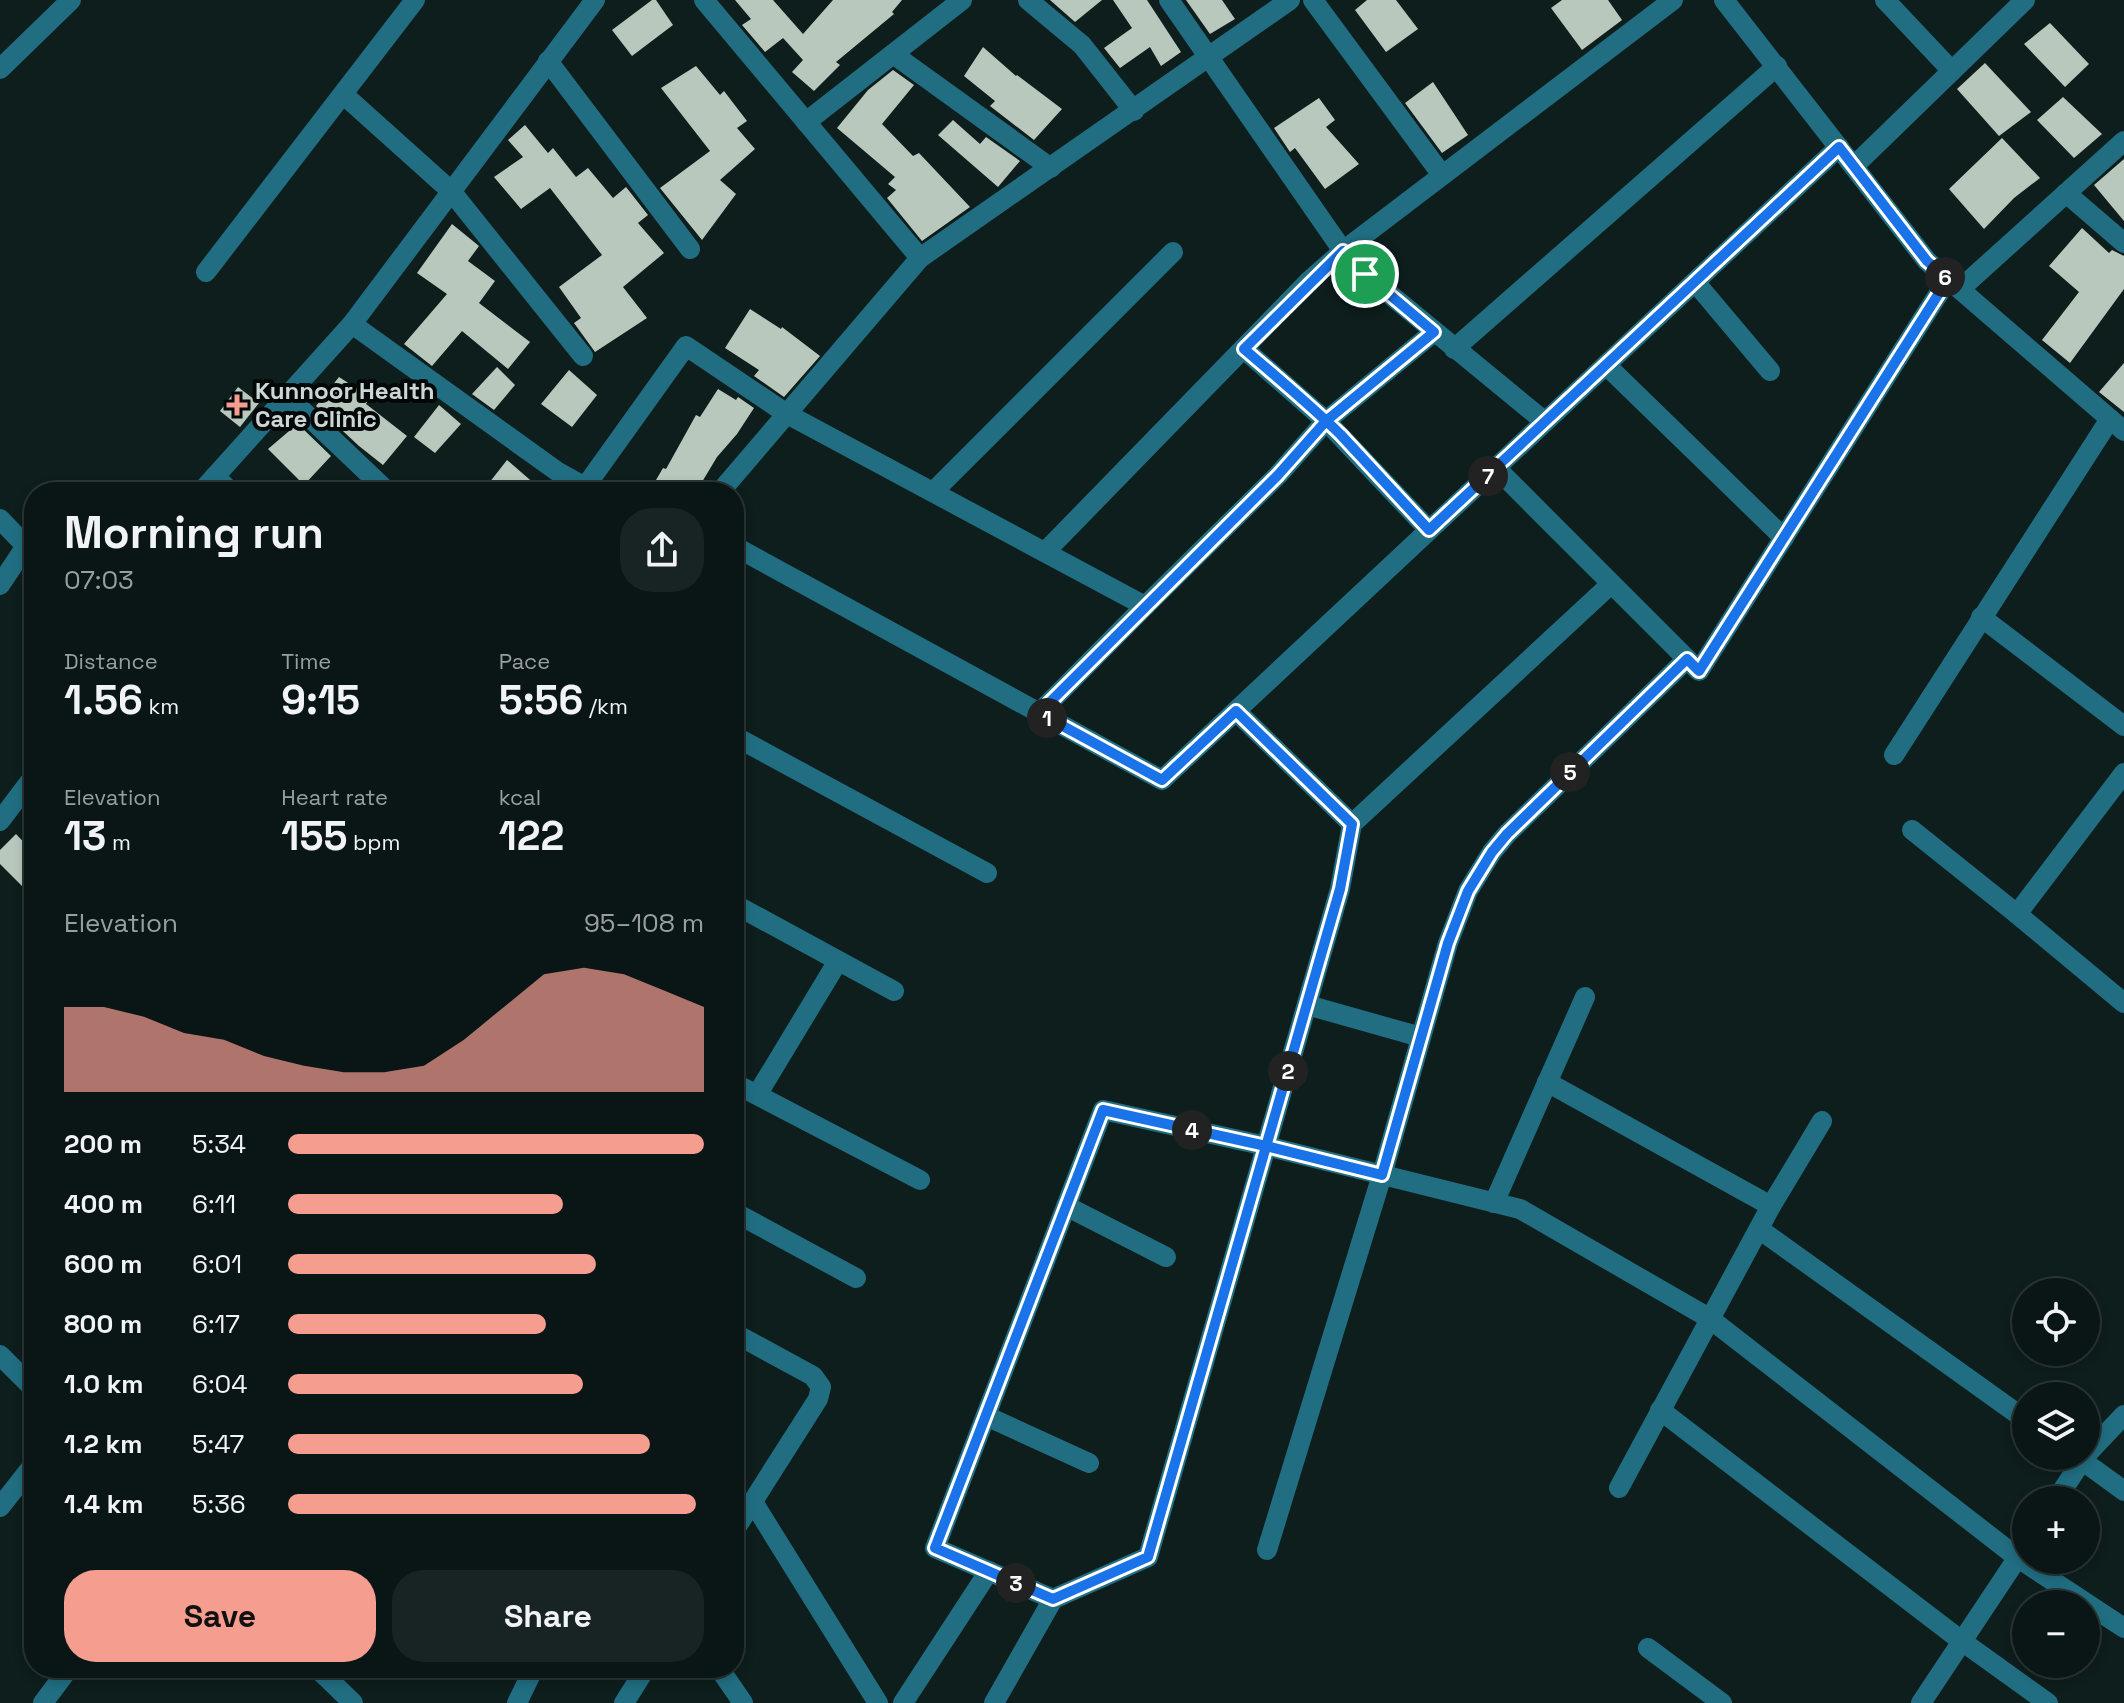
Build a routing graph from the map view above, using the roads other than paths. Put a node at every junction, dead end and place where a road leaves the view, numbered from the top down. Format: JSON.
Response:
{"nodes":[{"id":1,"x":71,"y":0,"type":"edge"},
{"id":2,"x":415,"y":0,"type":"edge"},
{"id":3,"x":595,"y":0,"type":"edge"},
{"id":4,"x":704,"y":0,"type":"edge"},
{"id":5,"x":962,"y":0,"type":"edge"},
{"id":6,"x":1028,"y":0,"type":"edge"},
{"id":7,"x":1169,"y":0,"type":"edge"},
{"id":8,"x":1290,"y":0,"type":"edge"},
{"id":9,"x":1313,"y":0,"type":"edge"},
{"id":10,"x":1673,"y":0,"type":"edge"},
{"id":11,"x":1724,"y":0,"type":"edge"},
{"id":12,"x":1885,"y":0,"type":"edge"},
{"id":13,"x":2025,"y":0,"type":"edge"},
{"id":14,"x":893,"y":54,"type":"junction"},
{"id":15,"x":1208,"y":59,"type":"junction"},
{"id":16,"x":548,"y":61,"type":"junction"},
{"id":17,"x":1,"y":64,"type":"edge"},
{"id":18,"x":1777,"y":66,"type":"junction"},
{"id":19,"x":1952,"y":71,"type":"junction"},
{"id":20,"x":344,"y":95,"type":"junction"},
{"id":21,"x":1134,"y":111,"type":"junction"},
{"id":22,"x":806,"y":122,"type":"junction"},
{"id":23,"x":2124,"y":141,"type":"edge"},
{"id":24,"x":1839,"y":147,"type":"junction"},
{"id":25,"x":1854,"y":166,"type":"junction"},
{"id":26,"x":1051,"y":168,"type":"junction"},
{"id":27,"x":1442,"y":175,"type":"junction"},
{"id":28,"x":451,"y":191,"type":"junction"},
{"id":29,"x":2066,"y":193,"type":"junction"},
{"id":30,"x":2124,"y":243,"type":"edge"},
{"id":31,"x":690,"y":249,"type":"dead end"},
{"id":32,"x":1343,"y":251,"type":"junction"},
{"id":33,"x":1173,"y":252,"type":"dead end"},
{"id":34,"x":920,"y":258,"type":"junction"},
{"id":35,"x":206,"y":272,"type":"dead end"},
{"id":36,"x":1695,"y":282,"type":"junction"},
{"id":37,"x":1954,"y":284,"type":"junction"},
{"id":38,"x":352,"y":324,"type":"junction"},
{"id":39,"x":1434,"y":332,"type":"junction"},
{"id":40,"x":1244,"y":349,"type":"junction"},
{"id":41,"x":1454,"y":349,"type":"junction"},
{"id":42,"x":583,"y":356,"type":"dead end"},
{"id":43,"x":1606,"y":365,"type":"junction"},
{"id":44,"x":1770,"y":371,"type":"dead end"},
{"id":45,"x":287,"y":396,"type":"junction"},
{"id":46,"x":787,"y":414,"type":"junction"},
{"id":47,"x":1326,"y":421,"type":"junction"},
{"id":48,"x":1544,"y":421,"type":"junction"},
{"id":49,"x":2117,"y":425,"type":"edge"},
{"id":50,"x":1496,"y":468,"type":"junction"},
{"id":51,"x":215,"y":476,"type":"junction"},
{"id":52,"x":210,"y":482,"type":"edge"},
{"id":53,"x":221,"y":482,"type":"edge"},
{"id":54,"x":377,"y":482,"type":"edge"},
{"id":55,"x":576,"y":482,"type":"edge"},
{"id":56,"x":595,"y":482,"type":"edge"},
{"id":57,"x":729,"y":482,"type":"edge"},
{"id":58,"x":933,"y":492,"type":"junction"},
{"id":59,"x":0,"y":519,"type":"edge"},
{"id":60,"x":1429,"y":530,"type":"junction"},
{"id":61,"x":1784,"y":538,"type":"junction"},
{"id":62,"x":24,"y":544,"type":"edge"},
{"id":63,"x":744,"y":551,"type":"edge"},
{"id":64,"x":1045,"y":552,"type":"junction"},
{"id":65,"x":24,"y":557,"type":"edge"},
{"id":66,"x":1611,"y":584,"type":"junction"},
{"id":67,"x":0,"y":585,"type":"edge"},
{"id":68,"x":1145,"y":606,"type":"junction"},
{"id":69,"x":1981,"y":617,"type":"junction"},
{"id":70,"x":1687,"y":659,"type":"junction"},
{"id":71,"x":1236,"y":711,"type":"junction"},
{"id":72,"x":1039,"y":713,"type":"junction"},
{"id":73,"x":2124,"y":726,"type":"edge"},
{"id":74,"x":744,"y":741,"type":"edge"},
{"id":75,"x":1894,"y":755,"type":"dead end"},
{"id":76,"x":2124,"y":773,"type":"edge"},
{"id":77,"x":24,"y":789,"type":"edge"},
{"id":78,"x":0,"y":821,"type":"edge"},
{"id":79,"x":1352,"y":824,"type":"junction"},
{"id":80,"x":1912,"y":830,"type":"dead end"},
{"id":81,"x":987,"y":873,"type":"dead end"},
{"id":82,"x":744,"y":911,"type":"edge"},
{"id":83,"x":2017,"y":914,"type":"junction"},
{"id":84,"x":838,"y":961,"type":"junction"},
{"id":85,"x":894,"y":991,"type":"dead end"},
{"id":86,"x":1585,"y":997,"type":"dead end"},
{"id":87,"x":2124,"y":1003,"type":"edge"},
{"id":88,"x":1307,"y":1005,"type":"junction"},
{"id":89,"x":1421,"y":1037,"type":"junction"},
{"id":90,"x":1547,"y":1082,"type":"junction"},
{"id":91,"x":744,"y":1088,"type":"edge"},
{"id":92,"x":757,"y":1095,"type":"junction"},
{"id":93,"x":1822,"y":1121,"type":"dead end"},
{"id":94,"x":1266,"y":1146,"type":"junction"},
{"id":95,"x":1382,"y":1175,"type":"junction"},
{"id":96,"x":920,"y":1180,"type":"dead end"},
{"id":97,"x":1494,"y":1203,"type":"junction"},
{"id":98,"x":1066,"y":1206,"type":"junction"},
{"id":99,"x":1771,"y":1206,"type":"junction"},
{"id":100,"x":744,"y":1217,"type":"edge"},
{"id":101,"x":1759,"y":1229,"type":"junction"},
{"id":102,"x":1166,"y":1257,"type":"dead end"},
{"id":103,"x":856,"y":1278,"type":"dead end"},
{"id":104,"x":1709,"y":1318,"type":"junction"},
{"id":105,"x":744,"y":1338,"type":"edge"},
{"id":106,"x":0,"y":1355,"type":"edge"},
{"id":107,"x":24,"y":1379,"type":"edge"},
{"id":108,"x":1660,"y":1410,"type":"junction"},
{"id":109,"x":2012,"y":1410,"type":"edge"},
{"id":110,"x":2124,"y":1415,"type":"edge"},
{"id":111,"x":986,"y":1416,"type":"junction"},
{"id":112,"x":2100,"y":1439,"type":"edge"},
{"id":113,"x":1089,"y":1463,"type":"dead end"},
{"id":114,"x":2098,"y":1470,"type":"edge"},
{"id":115,"x":24,"y":1477,"type":"edge"},
{"id":116,"x":1619,"y":1488,"type":"dead end"},
{"id":117,"x":2124,"y":1491,"type":"edge"},
{"id":118,"x":753,"y":1502,"type":"junction"},
{"id":119,"x":0,"y":1507,"type":"edge"},
{"id":120,"x":744,"y":1516,"type":"edge"},
{"id":121,"x":2012,"y":1545,"type":"edge"},
{"id":122,"x":1267,"y":1550,"type":"dead end"},
{"id":123,"x":2012,"y":1567,"type":"edge"},
{"id":124,"x":989,"y":1571,"type":"junction"},
{"id":125,"x":2052,"y":1574,"type":"edge"},
{"id":126,"x":1053,"y":1599,"type":"junction"},
{"id":127,"x":2124,"y":1628,"type":"edge"},
{"id":128,"x":1963,"y":1642,"type":"junction"},
{"id":129,"x":1648,"y":1648,"type":"dead end"},
{"id":130,"x":62,"y":1678,"type":"edge"},
{"id":131,"x":327,"y":1678,"type":"edge"},
{"id":132,"x":529,"y":1678,"type":"edge"},
{"id":133,"x":640,"y":1678,"type":"edge"},
{"id":134,"x":726,"y":1678,"type":"edge"},
{"id":135,"x":43,"y":1703,"type":"edge"},
{"id":136,"x":353,"y":1703,"type":"edge"},
{"id":137,"x":517,"y":1703,"type":"edge"},
{"id":138,"x":624,"y":1703,"type":"edge"},
{"id":139,"x":743,"y":1703,"type":"edge"},
{"id":140,"x":878,"y":1703,"type":"edge"},
{"id":141,"x":903,"y":1703,"type":"edge"},
{"id":142,"x":994,"y":1703,"type":"edge"},
{"id":143,"x":1722,"y":1703,"type":"edge"},
{"id":144,"x":1921,"y":1703,"type":"edge"},
{"id":145,"x":2048,"y":1703,"type":"edge"}],
"edges":[{"from":1,"to":17,"type":"street"},
{"from":2,"to":20,"type":"street"},
{"from":3,"to":16,"type":"street"},
{"from":4,"to":22,"type":"street"},
{"from":5,"to":14,"type":"street"},
{"from":6,"to":21,"type":"street"},
{"from":7,"to":15,"type":"street"},
{"from":8,"to":15,"type":"street"},
{"from":9,"to":27,"type":"street"},
{"from":10,"to":27,"type":"street"},
{"from":11,"to":18,"type":"street"},
{"from":12,"to":19,"type":"street"},
{"from":13,"to":19,"type":"street"},
{"from":14,"to":22,"type":"street"},
{"from":14,"to":26,"type":"street"},
{"from":15,"to":21,"type":"street"},
{"from":15,"to":32,"type":"street"},
{"from":16,"to":28,"type":"street"},
{"from":16,"to":31,"type":"street"},
{"from":18,"to":24,"type":"street"},
{"from":18,"to":41,"type":"street"},
{"from":19,"to":25,"type":"street"},
{"from":20,"to":28,"type":"street"},
{"from":20,"to":35,"type":"street"},
{"from":21,"to":26,"type":"street"},
{"from":22,"to":34,"type":"street"},
{"from":23,"to":29,"type":"street"},
{"from":24,"to":25,"type":"street"},
{"from":24,"to":36,"type":"street"},
{"from":25,"to":37,"type":"street"},
{"from":26,"to":34,"type":"street"},
{"from":27,"to":32,"type":"street"},
{"from":28,"to":38,"type":"street"},
{"from":28,"to":42,"type":"street"},
{"from":29,"to":30,"type":"street"},
{"from":29,"to":37,"type":"street"},
{"from":32,"to":39,"type":"street"},
{"from":32,"to":40,"type":"street"},
{"from":33,"to":58,"type":"street"},
{"from":34,"to":46,"type":"street"},
{"from":36,"to":43,"type":"street"},
{"from":36,"to":44,"type":"street"},
{"from":37,"to":49,"type":"street"},
{"from":37,"to":61,"type":"street"},
{"from":38,"to":45,"type":"street"},
{"from":38,"to":55,"type":"street"},
{"from":39,"to":41,"type":"street"},
{"from":39,"to":47,"type":"street"},
{"from":40,"to":47,"type":"street"},
{"from":40,"to":64,"type":"street"},
{"from":41,"to":48,"type":"street"},
{"from":43,"to":48,"type":"street"},
{"from":43,"to":61,"type":"street"},
{"from":45,"to":51,"type":"street"},
{"from":45,"to":54,"type":"street"},
{"from":46,"to":56,"type":"street"},
{"from":46,"to":57,"type":"street"},
{"from":46,"to":58,"type":"street"},
{"from":47,"to":60,"type":"street"},
{"from":47,"to":68,"type":"street"},
{"from":48,"to":50,"type":"street"},
{"from":49,"to":69,"type":"street"},
{"from":50,"to":60,"type":"street"},
{"from":50,"to":66,"type":"street"},
{"from":51,"to":52,"type":"street"},
{"from":51,"to":53,"type":"street"},
{"from":58,"to":64,"type":"street"},
{"from":59,"to":62,"type":"street"},
{"from":60,"to":71,"type":"street"},
{"from":61,"to":70,"type":"street"},
{"from":63,"to":72,"type":"street"},
{"from":64,"to":68,"type":"street"},
{"from":65,"to":67,"type":"street"},
{"from":66,"to":70,"type":"street"},
{"from":66,"to":79,"type":"street"},
{"from":68,"to":72,"type":"street"},
{"from":69,"to":73,"type":"street"},
{"from":69,"to":75,"type":"street"},
{"from":70,"to":89,"type":"street"},
{"from":71,"to":72,"type":"street"},
{"from":71,"to":79,"type":"street"},
{"from":74,"to":81,"type":"street"},
{"from":76,"to":83,"type":"street"},
{"from":77,"to":78,"type":"street"},
{"from":79,"to":88,"type":"street"},
{"from":80,"to":83,"type":"street"},
{"from":82,"to":84,"type":"street"},
{"from":83,"to":87,"type":"street"},
{"from":84,"to":85,"type":"street"},
{"from":84,"to":92,"type":"street"},
{"from":86,"to":90,"type":"street"},
{"from":88,"to":89,"type":"street"},
{"from":88,"to":94,"type":"street"},
{"from":89,"to":95,"type":"street"},
{"from":90,"to":97,"type":"street"},
{"from":90,"to":99,"type":"street"},
{"from":91,"to":92,"type":"street"},
{"from":92,"to":96,"type":"street"},
{"from":93,"to":99,"type":"street"},
{"from":94,"to":95,"type":"street"},
{"from":94,"to":98,"type":"street"},
{"from":94,"to":126,"type":"street"},
{"from":95,"to":97,"type":"street"},
{"from":95,"to":122,"type":"street"},
{"from":97,"to":104,"type":"street"},
{"from":98,"to":102,"type":"street"},
{"from":98,"to":111,"type":"street"},
{"from":99,"to":101,"type":"street"},
{"from":100,"to":103,"type":"street"},
{"from":101,"to":104,"type":"street"},
{"from":101,"to":109,"type":"street"},
{"from":104,"to":108,"type":"street"},
{"from":104,"to":121,"type":"street"},
{"from":105,"to":118,"type":"street"},
{"from":106,"to":107,"type":"street"},
{"from":108,"to":116,"type":"street"},
{"from":108,"to":128,"type":"street"},
{"from":110,"to":112,"type":"street"},
{"from":111,"to":113,"type":"street"},
{"from":111,"to":124,"type":"street"},
{"from":114,"to":117,"type":"street"},
{"from":115,"to":119,"type":"street"},
{"from":118,"to":120,"type":"street"},
{"from":118,"to":140,"type":"street"},
{"from":123,"to":128,"type":"street"},
{"from":124,"to":126,"type":"street"},
{"from":124,"to":141,"type":"street"},
{"from":125,"to":127,"type":"street"},
{"from":126,"to":142,"type":"street"},
{"from":128,"to":144,"type":"street"},
{"from":128,"to":145,"type":"street"},
{"from":129,"to":143,"type":"street"},
{"from":130,"to":135,"type":"street"},
{"from":131,"to":136,"type":"street"},
{"from":132,"to":137,"type":"street"},
{"from":133,"to":138,"type":"street"},
{"from":134,"to":139,"type":"street"}]}
